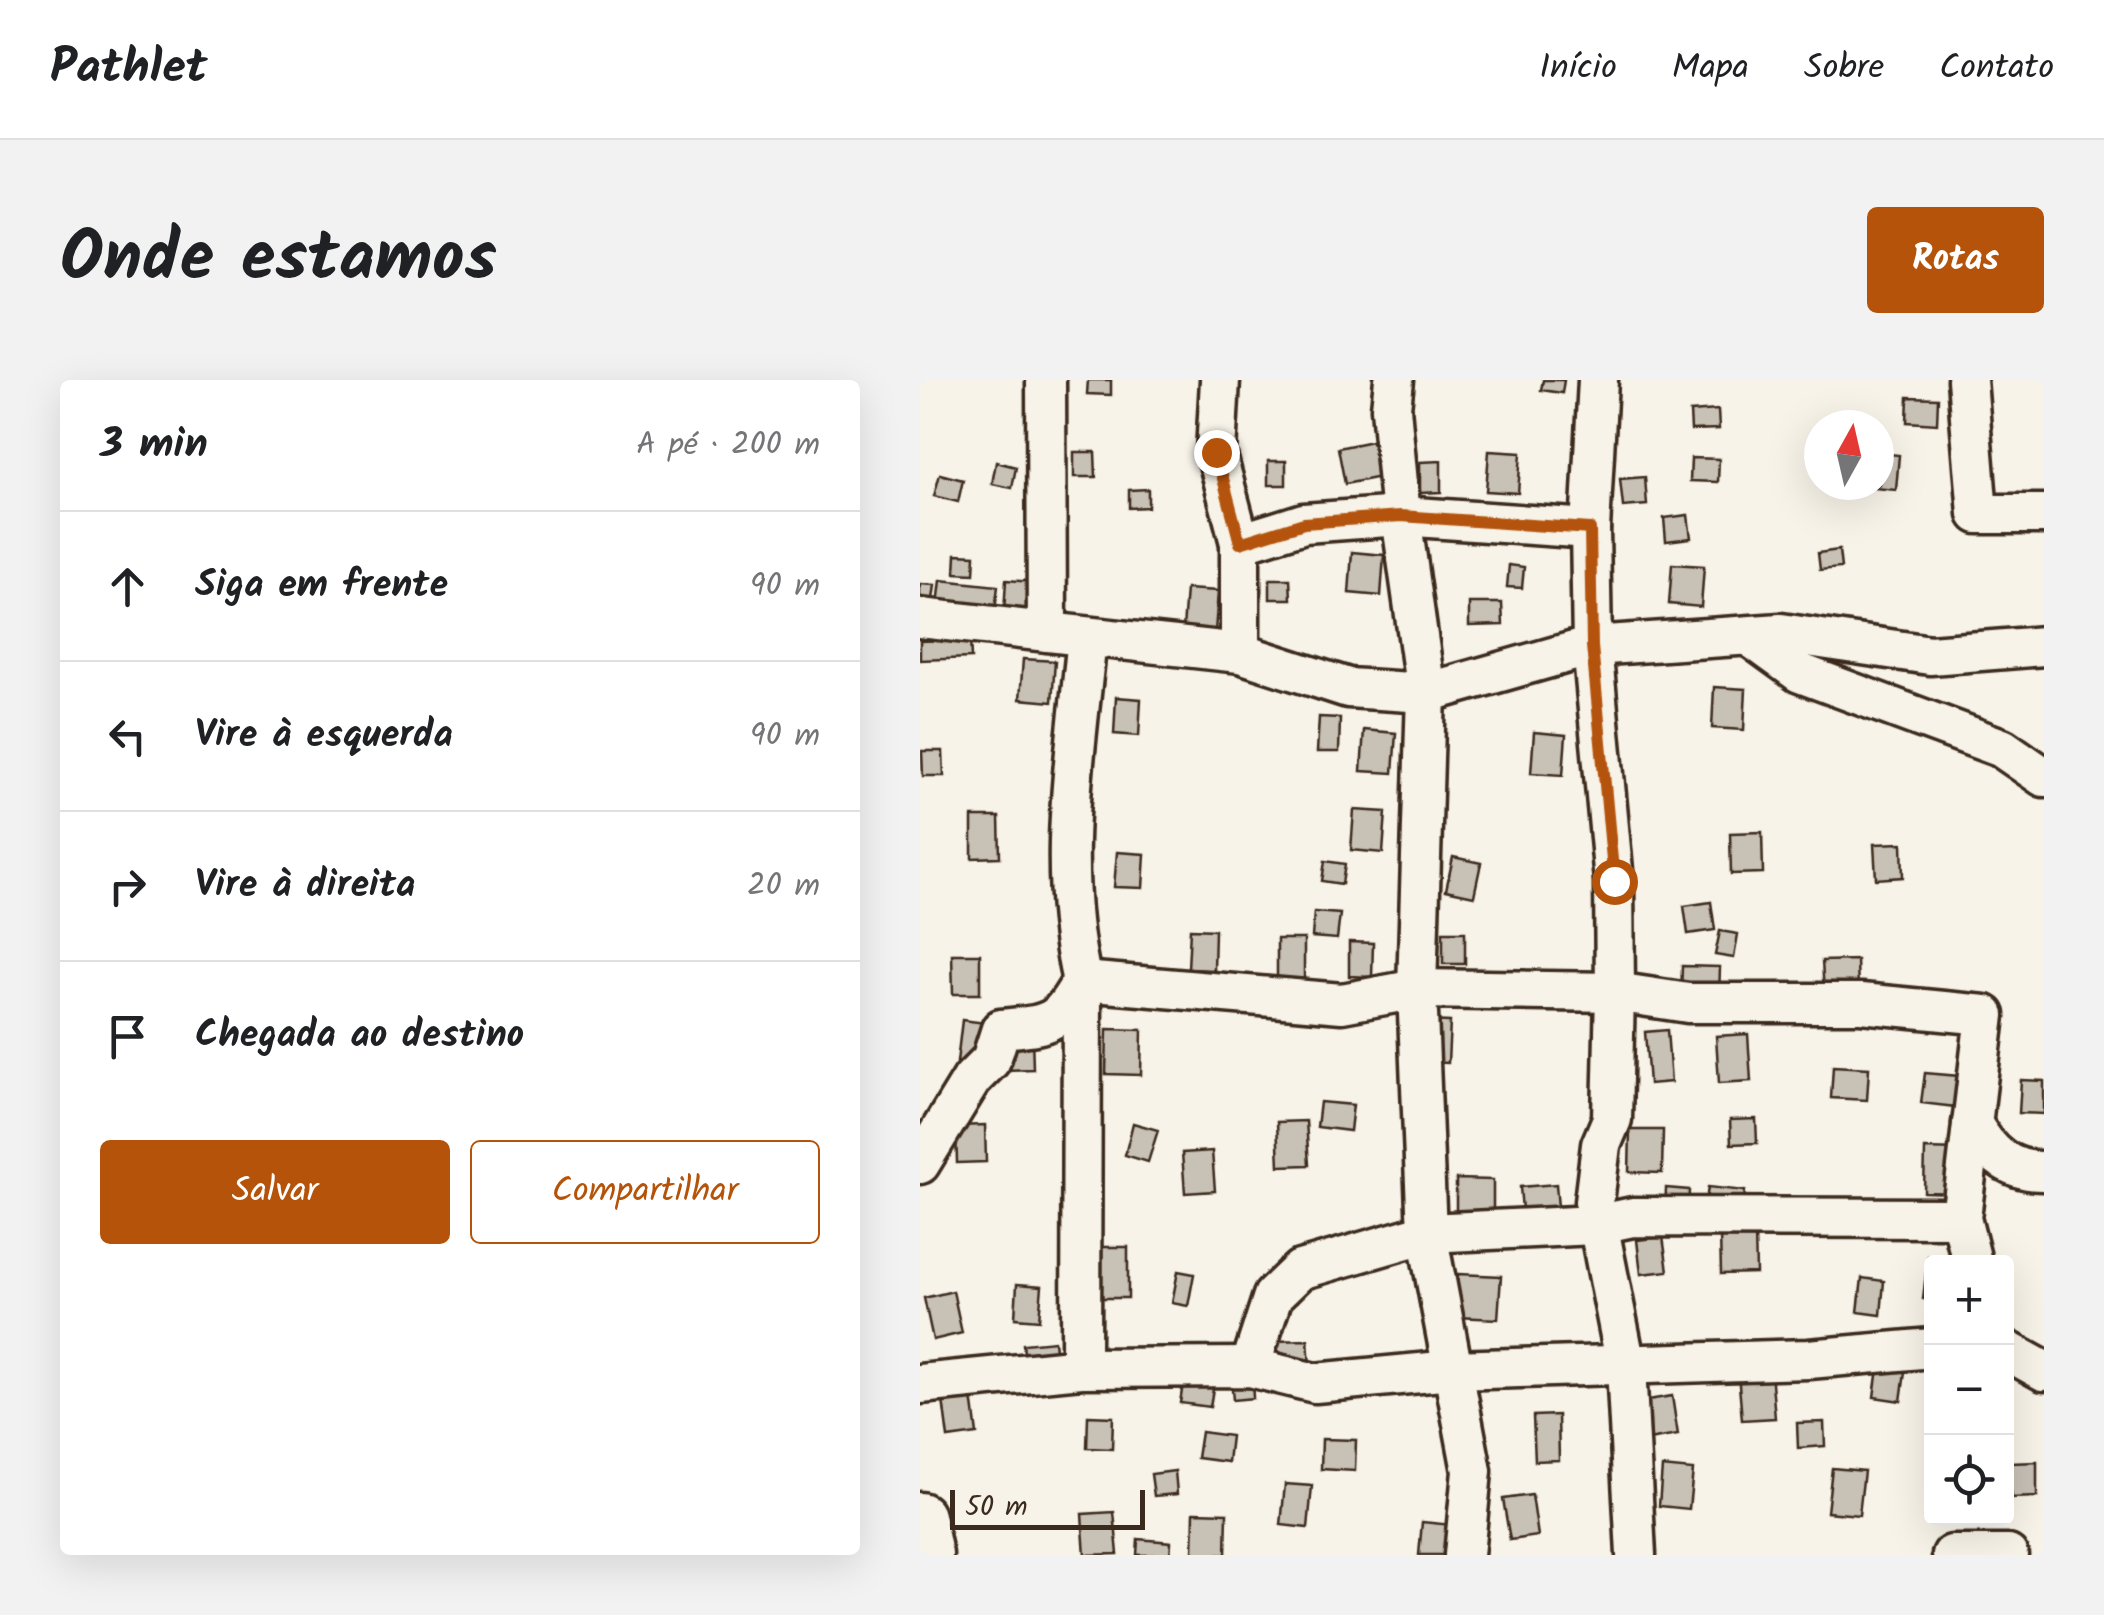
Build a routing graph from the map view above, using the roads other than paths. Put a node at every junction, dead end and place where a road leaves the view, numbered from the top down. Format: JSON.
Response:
{"nodes":[{"id":1,"x":1046,"y":380,"type":"edge"},
{"id":2,"x":1220,"y":380,"type":"edge"},
{"id":3,"x":1394,"y":380,"type":"edge"},
{"id":4,"x":1598,"y":380,"type":"edge"},
{"id":5,"x":1967,"y":380,"type":"edge"},
{"id":6,"x":2044,"y":514,"type":"edge"},
{"id":7,"x":1401,"y":516,"type":"junction"},
{"id":8,"x":1590,"y":529,"type":"junction"},
{"id":9,"x":1240,"y":543,"type":"junction"},
{"id":10,"x":920,"y":618,"type":"edge"},
{"id":11,"x":1048,"y":632,"type":"junction"},
{"id":12,"x":1749,"y":636,"type":"junction"},
{"id":13,"x":1088,"y":637,"type":"junction"},
{"id":14,"x":1592,"y":646,"type":"junction"},
{"id":15,"x":2044,"y":646,"type":"edge"},
{"id":16,"x":1240,"y":652,"type":"junction"},
{"id":17,"x":1426,"y":694,"type":"junction"},
{"id":18,"x":2044,"y":778,"type":"edge"},
{"id":19,"x":1082,"y":981,"type":"junction"},
{"id":20,"x":1416,"y":989,"type":"junction"},
{"id":21,"x":1614,"y":992,"type":"junction"},
{"id":22,"x":1972,"y":1122,"type":"junction"},
{"id":23,"x":920,"y":1164,"type":"edge"},
{"id":24,"x":2044,"y":1171,"type":"edge"},
{"id":25,"x":1961,"y":1218,"type":"junction"},
{"id":26,"x":1594,"y":1225,"type":"junction"},
{"id":27,"x":1428,"y":1232,"type":"junction"},
{"id":28,"x":1970,"y":1255,"type":"edge"},
{"id":29,"x":1924,"y":1349,"type":"edge"},
{"id":30,"x":2014,"y":1354,"type":"edge"},
{"id":31,"x":1626,"y":1366,"type":"junction"},
{"id":32,"x":1250,"y":1367,"type":"junction"},
{"id":33,"x":1081,"y":1368,"type":"junction"},
{"id":34,"x":1452,"y":1370,"type":"junction"},
{"id":35,"x":2044,"y":1370,"type":"edge"},
{"id":36,"x":920,"y":1384,"type":"edge"},
{"id":37,"x":920,"y":1517,"type":"edge"},
{"id":38,"x":1996,"y":1545,"type":"edge"},
{"id":39,"x":928,"y":1555,"type":"edge"},
{"id":40,"x":1464,"y":1555,"type":"edge"},
{"id":41,"x":1636,"y":1555,"type":"edge"},
{"id":42,"x":1952,"y":1555,"type":"edge"}],
"edges":[{"from":1,"to":11,"type":"street"},
{"from":2,"to":9,"type":"street"},
{"from":3,"to":7,"type":"street"},
{"from":4,"to":8,"type":"street"},
{"from":5,"to":6,"type":"street"},
{"from":7,"to":8,"type":"street"},
{"from":7,"to":9,"type":"street"},
{"from":7,"to":17,"type":"street"},
{"from":8,"to":14,"type":"street"},
{"from":9,"to":16,"type":"street"},
{"from":10,"to":11,"type":"street"},
{"from":11,"to":13,"type":"street"},
{"from":12,"to":14,"type":"street"},
{"from":12,"to":15,"type":"street"},
{"from":12,"to":18,"type":"street"},
{"from":13,"to":16,"type":"street"},
{"from":13,"to":19,"type":"street"},
{"from":14,"to":17,"type":"street"},
{"from":14,"to":21,"type":"street"},
{"from":16,"to":17,"type":"street"},
{"from":17,"to":20,"type":"street"},
{"from":19,"to":20,"type":"street"},
{"from":19,"to":23,"type":"street"},
{"from":19,"to":33,"type":"street"},
{"from":20,"to":21,"type":"street"},
{"from":20,"to":27,"type":"street"},
{"from":21,"to":22,"type":"street"},
{"from":21,"to":26,"type":"street"},
{"from":22,"to":24,"type":"street"},
{"from":22,"to":25,"type":"street"},
{"from":25,"to":26,"type":"street"},
{"from":25,"to":28,"type":"street"},
{"from":26,"to":27,"type":"street"},
{"from":26,"to":31,"type":"street"},
{"from":27,"to":32,"type":"street"},
{"from":27,"to":34,"type":"street"},
{"from":29,"to":31,"type":"street"},
{"from":30,"to":35,"type":"street"},
{"from":31,"to":34,"type":"street"},
{"from":31,"to":41,"type":"street"},
{"from":32,"to":33,"type":"street"},
{"from":32,"to":34,"type":"street"},
{"from":33,"to":36,"type":"street"},
{"from":34,"to":40,"type":"street"},
{"from":37,"to":39,"type":"main road"},
{"from":38,"to":42,"type":"street"}]}
